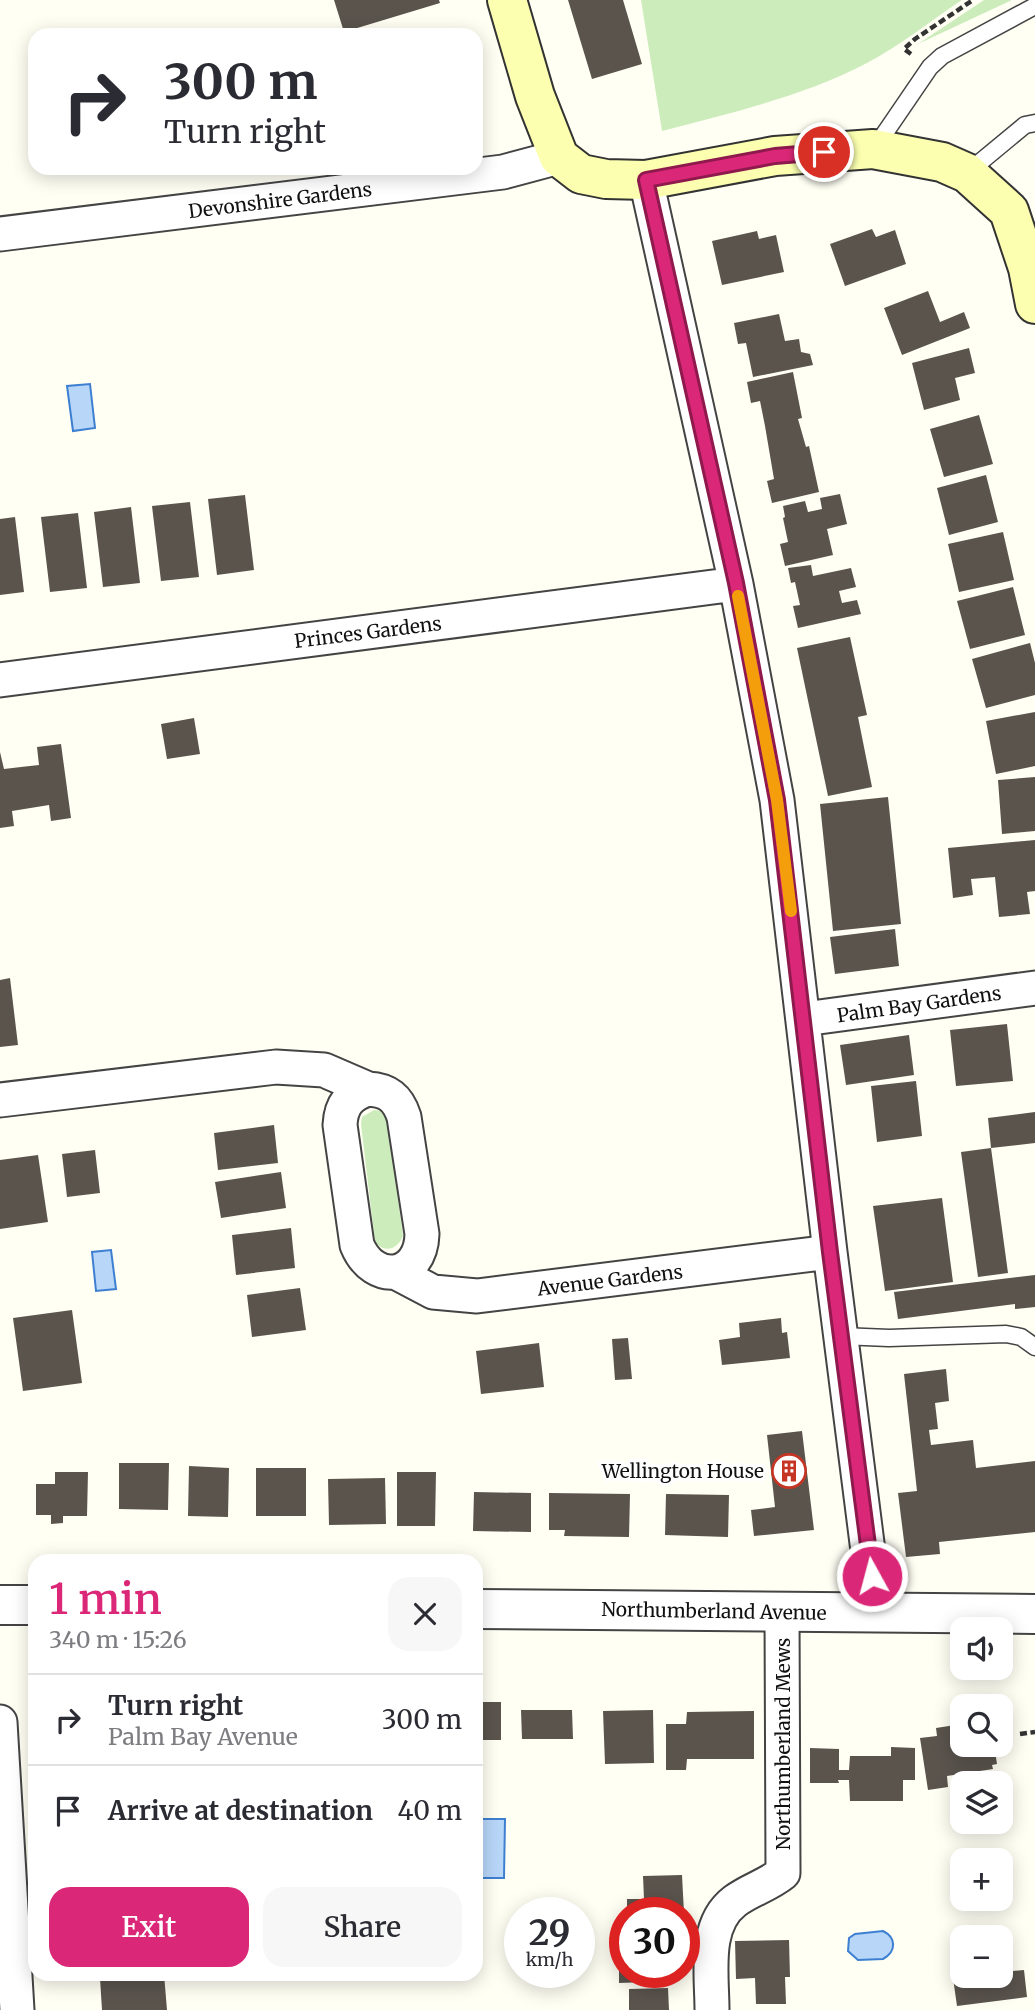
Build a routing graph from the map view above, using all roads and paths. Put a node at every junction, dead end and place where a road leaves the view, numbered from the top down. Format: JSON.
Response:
{"nodes":[{"id":1,"x":507,"y":0,"type":"edge"},
{"id":2,"x":1035,"y":6,"type":"edge"},
{"id":3,"x":1035,"y":123,"type":"edge"},
{"id":4,"x":873,"y":149,"type":"junction"},
{"id":5,"x":559,"y":157,"type":"junction"},
{"id":6,"x":967,"y":173,"type":"junction"},
{"id":7,"x":483,"y":174,"type":"edge"},
{"id":8,"x":474,"y":175,"type":"edge"},
{"id":9,"x":646,"y":180,"type":"junction"},
{"id":10,"x":0,"y":234,"type":"edge"},
{"id":11,"x":1034,"y":297,"type":"edge"},
{"id":12,"x":736,"y":583,"type":"junction"},
{"id":13,"x":0,"y":680,"type":"edge"},
{"id":14,"x":1035,"y":988,"type":"edge"},
{"id":15,"x":804,"y":1019,"type":"junction"},
{"id":16,"x":368,"y":1089,"type":"junction"},
{"id":17,"x":0,"y":1100,"type":"edge"},
{"id":18,"x":830,"y":1252,"type":"junction"},
{"id":19,"x":395,"y":1272,"type":"junction"},
{"id":20,"x":841,"y":1336,"type":"junction"},
{"id":21,"x":1035,"y":1347,"type":"edge"},
{"id":22,"x":0,"y":1605,"type":"edge"},
{"id":23,"x":28,"y":1605,"type":"edge"},
{"id":24,"x":483,"y":1609,"type":"edge"},
{"id":25,"x":782,"y":1611,"type":"junction"},
{"id":26,"x":877,"y":1614,"type":"junction"},
{"id":27,"x":1035,"y":1614,"type":"edge"},
{"id":28,"x":0,"y":1722,"type":"edge"},
{"id":29,"x":1035,"y":1732,"type":"edge"},
{"id":30,"x":1020,"y":1734,"type":"dead end"},
{"id":31,"x":17,"y":2010,"type":"edge"},
{"id":32,"x":712,"y":2010,"type":"edge"}],
"edges":[{"from":1,"to":5,"type":"main road"},
{"from":2,"to":4,"type":"lane"},
{"from":3,"to":6,"type":"lane"},
{"from":4,"to":6,"type":"main road"},
{"from":4,"to":9,"type":"main road"},
{"from":5,"to":7,"type":"street","name":"Devonshire Gardens"},
{"from":5,"to":9,"type":"main road"},
{"from":6,"to":11,"type":"main road"},
{"from":8,"to":10,"type":"street","name":"Devonshire Gardens"},
{"from":9,"to":12,"type":"street"},
{"from":12,"to":13,"type":"street","name":"Princes Gardens"},
{"from":12,"to":15,"type":"street"},
{"from":14,"to":15,"type":"street","name":"Palm Bay Gardens"},
{"from":15,"to":18,"type":"street"},
{"from":16,"to":17,"type":"street"},
{"from":16,"to":19,"type":"street"},
{"from":16,"to":19,"type":"street","name":"Avenue Gardens"},
{"from":18,"to":19,"type":"street","name":"Avenue Gardens"},
{"from":18,"to":20,"type":"street"},
{"from":20,"to":21,"type":"lane"},
{"from":20,"to":26,"type":"street"},
{"from":22,"to":23,"type":"street"},
{"from":24,"to":25,"type":"street","name":"Northumberland Avenue"},
{"from":25,"to":26,"type":"street","name":"Northumberland Avenue"},
{"from":25,"to":32,"type":"street","name":"Northumberland Mews"},
{"from":26,"to":27,"type":"street","name":"Northumberland Avenue"},
{"from":28,"to":31,"type":"street"},
{"from":29,"to":30,"type":"path"}]}
